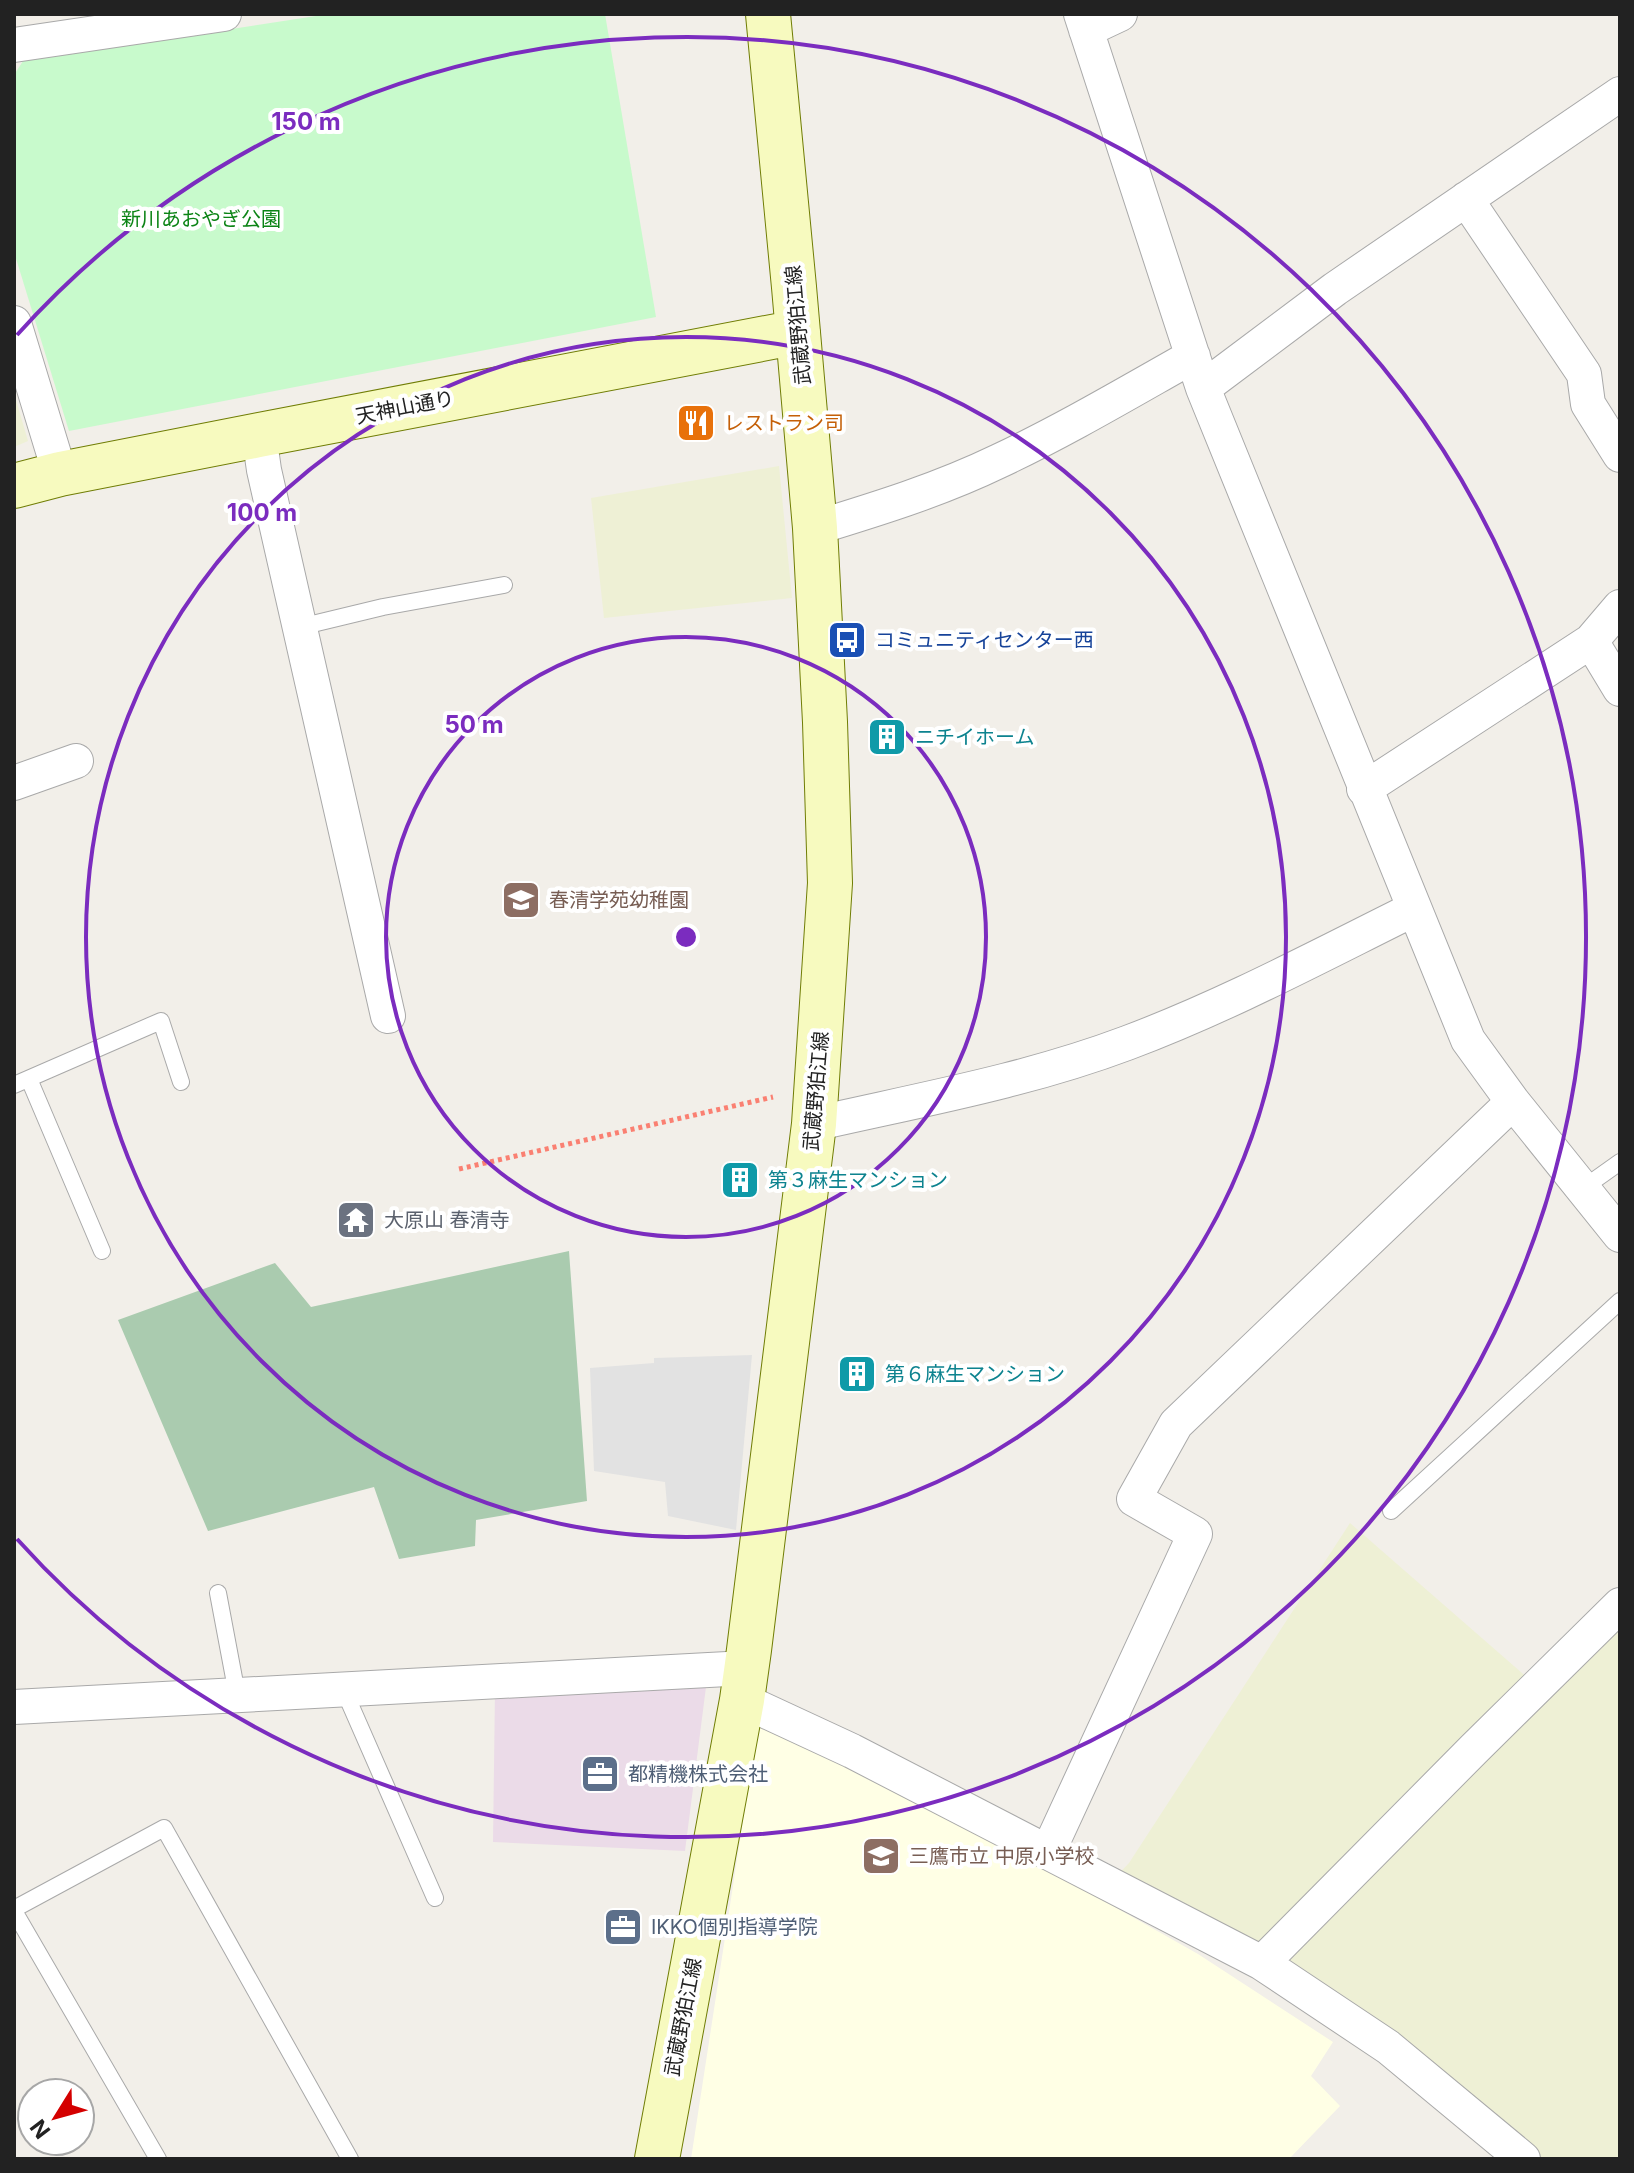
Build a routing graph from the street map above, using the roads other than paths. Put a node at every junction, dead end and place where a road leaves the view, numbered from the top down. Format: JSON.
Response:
{"nodes":[{"id":1,"x":224,"y":14,"type":"edge"},
{"id":2,"x":768,"y":14,"type":"edge"},
{"id":3,"x":1120,"y":14,"type":"edge"},
{"id":4,"x":1083,"y":22,"type":"edge"},
{"id":5,"x":14,"y":45,"type":"edge"},
{"id":6,"x":1620,"y":94,"type":"edge"},
{"id":7,"x":1466,"y":199,"type":"junction"},
{"id":8,"x":14,"y":323,"type":"edge"},
{"id":9,"x":798,"y":332,"type":"junction"},
{"id":10,"x":1198,"y":372,"type":"junction"},
{"id":11,"x":259,"y":435,"type":"junction"},
{"id":12,"x":1620,"y":455,"type":"edge"},
{"id":13,"x":60,"y":474,"type":"junction"},
{"id":14,"x":14,"y":486,"type":"edge"},
{"id":15,"x":815,"y":528,"type":"junction"},
{"id":16,"x":504,"y":585,"type":"dead end"},
{"id":17,"x":1620,"y":607,"type":"edge"},
{"id":18,"x":300,"y":627,"type":"junction"},
{"id":19,"x":1591,"y":641,"type":"junction"},
{"id":20,"x":1620,"y":689,"type":"edge"},
{"id":21,"x":76,"y":761,"type":"dead end"},
{"id":22,"x":14,"y":783,"type":"edge"},
{"id":23,"x":1364,"y":789,"type":"junction"},
{"id":24,"x":1414,"y":909,"type":"junction"},
{"id":25,"x":388,"y":1016,"type":"dead end"},
{"id":26,"x":21,"y":1082,"type":"edge"},
{"id":27,"x":181,"y":1082,"type":"dead end"},
{"id":28,"x":1513,"y":1102,"type":"junction"},
{"id":29,"x":816,"y":1106,"type":"junction"},
{"id":30,"x":1620,"y":1162,"type":"edge"},
{"id":31,"x":1582,"y":1189,"type":"junction"},
{"id":32,"x":1620,"y":1235,"type":"edge"},
{"id":33,"x":102,"y":1251,"type":"dead end"},
{"id":34,"x":1620,"y":1301,"type":"edge"},
{"id":35,"x":1391,"y":1511,"type":"dead end"},
{"id":36,"x":218,"y":1593,"type":"dead end"},
{"id":37,"x":1620,"y":1605,"type":"edge"},
{"id":38,"x":744,"y":1684,"type":"junction"},
{"id":39,"x":343,"y":1688,"type":"junction"},
{"id":40,"x":237,"y":1694,"type":"junction"},
{"id":41,"x":14,"y":1707,"type":"edge"},
{"id":42,"x":1048,"y":1852,"type":"junction"},
{"id":43,"x":435,"y":1898,"type":"dead end"},
{"id":44,"x":14,"y":1910,"type":"edge"},
{"id":45,"x":1262,"y":1963,"type":"junction"},
{"id":46,"x":158,"y":2159,"type":"edge"},
{"id":47,"x":350,"y":2159,"type":"edge"},
{"id":48,"x":657,"y":2159,"type":"edge"},
{"id":49,"x":1523,"y":2159,"type":"edge"}],
"edges":[{"from":1,"to":5,"type":"street"},
{"from":2,"to":9,"type":"main road","name":"武蔵野狛江線"},
{"from":3,"to":4,"type":"street"},
{"from":4,"to":10,"type":"street"},
{"from":6,"to":7,"type":"street"},
{"from":7,"to":10,"type":"street"},
{"from":7,"to":12,"type":"street"},
{"from":8,"to":13,"type":"street"},
{"from":9,"to":11,"type":"main road","name":"天神山通り"},
{"from":9,"to":15,"type":"main road","name":"武蔵野狛江線"},
{"from":10,"to":15,"type":"street"},
{"from":10,"to":23,"type":"street"},
{"from":11,"to":13,"type":"main road","name":"天神山通り"},
{"from":11,"to":18,"type":"street"},
{"from":13,"to":14,"type":"main road","name":"天神山通り"},
{"from":15,"to":29,"type":"main road","name":"武蔵野狛江線"},
{"from":16,"to":18,"type":"lane"},
{"from":17,"to":19,"type":"street"},
{"from":18,"to":25,"type":"street"},
{"from":19,"to":20,"type":"street"},
{"from":19,"to":23,"type":"street"},
{"from":21,"to":22,"type":"street"},
{"from":23,"to":24,"type":"street"},
{"from":24,"to":28,"type":"street"},
{"from":24,"to":29,"type":"street"},
{"from":26,"to":27,"type":"lane"},
{"from":26,"to":33,"type":"lane"},
{"from":28,"to":31,"type":"street"},
{"from":28,"to":42,"type":"street"},
{"from":29,"to":38,"type":"main road","name":"武蔵野狛江線"},
{"from":30,"to":31,"type":"lane"},
{"from":31,"to":32,"type":"street"},
{"from":34,"to":35,"type":"lane"},
{"from":36,"to":40,"type":"lane"},
{"from":37,"to":45,"type":"street"},
{"from":38,"to":39,"type":"street"},
{"from":38,"to":42,"type":"street"},
{"from":38,"to":48,"type":"main road","name":"武蔵野狛江線"},
{"from":39,"to":40,"type":"street"},
{"from":39,"to":43,"type":"lane"},
{"from":40,"to":41,"type":"street"},
{"from":42,"to":45,"type":"street"},
{"from":44,"to":46,"type":"lane"},
{"from":44,"to":47,"type":"lane"},
{"from":45,"to":49,"type":"street"}]}
